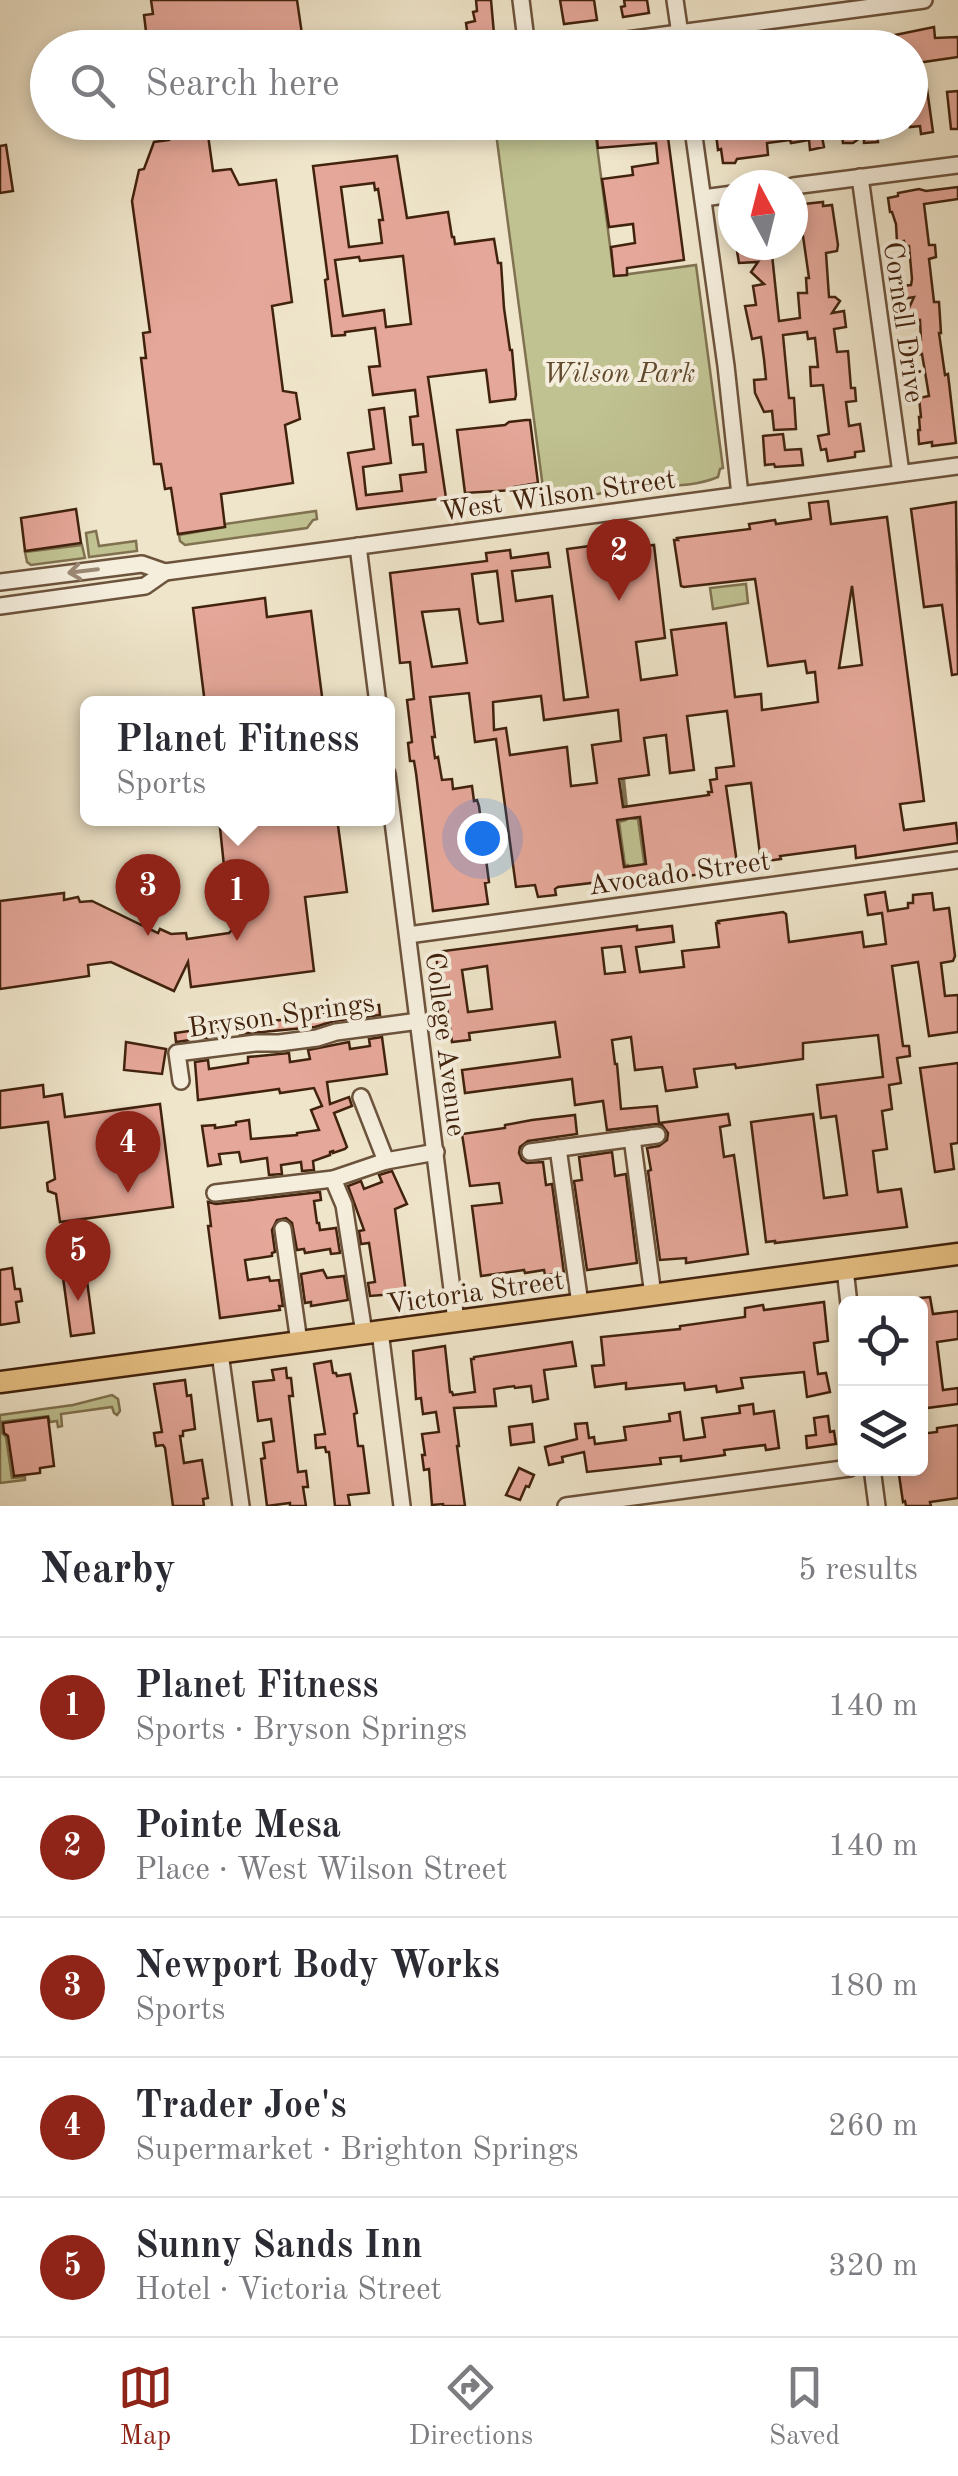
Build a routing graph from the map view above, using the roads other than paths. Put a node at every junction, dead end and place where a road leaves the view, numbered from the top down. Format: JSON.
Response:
{"nodes":[{"id":1,"x":520,"y":0,"type":"edge"},
{"id":2,"x":676,"y":0,"type":"edge"},
{"id":3,"x":924,"y":0,"type":"edge"},
{"id":4,"x":833,"y":6,"type":"edge"},
{"id":5,"x":524,"y":30,"type":"edge"},
{"id":6,"x":680,"y":30,"type":"edge"},
{"id":7,"x":729,"y":30,"type":"edge"},
{"id":8,"x":695,"y":140,"type":"edge"},
{"id":9,"x":958,"y":165,"type":"edge"},
{"id":10,"x":860,"y":177,"type":"junction"},
{"id":11,"x":808,"y":184,"type":"edge"},
{"id":12,"x":718,"y":196,"type":"edge"},
{"id":13,"x":703,"y":198,"type":"junction"},
{"id":14,"x":958,"y":466,"type":"edge"},
{"id":15,"x":902,"y":473,"type":"junction"},
{"id":16,"x":740,"y":495,"type":"junction"},
{"id":17,"x":358,"y":546,"type":"junction"},
{"id":18,"x":165,"y":572,"type":"junction"},
{"id":19,"x":0,"y":582,"type":"edge"},
{"id":20,"x":0,"y":606,"type":"edge"},
{"id":21,"x":377,"y":696,"type":"edge"},
{"id":22,"x":394,"y":826,"type":"edge"},
{"id":23,"x":958,"y":860,"type":"edge"},
{"id":24,"x":408,"y":935,"type":"junction"},
{"id":25,"x":419,"y":1021,"type":"junction"},
{"id":26,"x":181,"y":1081,"type":"dead end"},
{"id":27,"x":361,"y":1097,"type":"dead end"},
{"id":28,"x":657,"y":1135,"type":"dead end"},
{"id":29,"x":632,"y":1138,"type":"junction"},
{"id":30,"x":558,"y":1148,"type":"junction"},
{"id":31,"x":436,"y":1152,"type":"junction"},
{"id":32,"x":530,"y":1152,"type":"dead end"},
{"id":33,"x":386,"y":1161,"type":"junction"},
{"id":34,"x":333,"y":1179,"type":"junction"},
{"id":35,"x":216,"y":1193,"type":"dead end"},
{"id":36,"x":283,"y":1229,"type":"dead end"},
{"id":37,"x":958,"y":1254,"type":"edge"},
{"id":38,"x":844,"y":1269,"type":"junction"},
{"id":39,"x":653,"y":1295,"type":"junction"},
{"id":40,"x":848,"y":1296,"type":"edge"},
{"id":41,"x":580,"y":1304,"type":"junction"},
{"id":42,"x":456,"y":1321,"type":"junction"},
{"id":43,"x":372,"y":1332,"type":"junction"},
{"id":44,"x":299,"y":1342,"type":"junction"},
{"id":45,"x":220,"y":1352,"type":"junction"},
{"id":46,"x":0,"y":1382,"type":"edge"},
{"id":47,"x":838,"y":1470,"type":"edge"},
{"id":48,"x":873,"y":1476,"type":"edge"},
{"id":49,"x":241,"y":1506,"type":"edge"},
{"id":50,"x":402,"y":1506,"type":"edge"},
{"id":51,"x":566,"y":1506,"type":"edge"},
{"id":52,"x":877,"y":1506,"type":"edge"}],
"edges":[{"from":1,"to":5,"type":"street"},
{"from":2,"to":6,"type":"street"},
{"from":3,"to":4,"type":"street"},
{"from":4,"to":7,"type":"street"},
{"from":8,"to":13,"type":"street"},
{"from":9,"to":10,"type":"street"},
{"from":10,"to":11,"type":"street"},
{"from":10,"to":15,"type":"street","name":"Cornell Drive"},
{"from":12,"to":13,"type":"street"},
{"from":13,"to":16,"type":"street"},
{"from":14,"to":15,"type":"street","name":"West Wilson Street"},
{"from":15,"to":16,"type":"street","name":"West Wilson Street"},
{"from":16,"to":17,"type":"street","name":"West Wilson Street"},
{"from":17,"to":18,"type":"street","name":"West Wilson Street"},
{"from":17,"to":21,"type":"street"},
{"from":18,"to":19,"type":"street","name":"West Wilson Street","one_way":true},
{"from":18,"to":20,"type":"street","name":"West Wilson Street"},
{"from":22,"to":24,"type":"street","name":"College Avenue"},
{"from":23,"to":24,"type":"street","name":"Avocado Street"},
{"from":24,"to":25,"type":"street","name":"College Avenue"},
{"from":25,"to":26,"type":"street","name":"Bryson Springs"},
{"from":25,"to":31,"type":"street","name":"College Avenue"},
{"from":27,"to":33,"type":"street"},
{"from":28,"to":29,"type":"street"},
{"from":29,"to":30,"type":"street"},
{"from":29,"to":39,"type":"street"},
{"from":30,"to":32,"type":"street"},
{"from":30,"to":41,"type":"street"},
{"from":31,"to":33,"type":"street"},
{"from":31,"to":42,"type":"street","name":"College Avenue"},
{"from":33,"to":34,"type":"street"},
{"from":34,"to":35,"type":"street"},
{"from":34,"to":43,"type":"street"},
{"from":36,"to":44,"type":"street"},
{"from":37,"to":38,"type":"main road","name":"Victoria Street"},
{"from":38,"to":39,"type":"main road","name":"Victoria Street"},
{"from":38,"to":40,"type":"street"},
{"from":39,"to":41,"type":"main road","name":"Victoria Street"},
{"from":41,"to":42,"type":"main road","name":"Victoria Street"},
{"from":42,"to":43,"type":"main road","name":"Victoria Street"},
{"from":43,"to":44,"type":"main road","name":"Victoria Street"},
{"from":43,"to":50,"type":"street"},
{"from":44,"to":45,"type":"main road","name":"Victoria Street"},
{"from":45,"to":46,"type":"main road","name":"Victoria Street"},
{"from":45,"to":49,"type":"street"},
{"from":47,"to":51,"type":"street"},
{"from":48,"to":52,"type":"street"}]}
